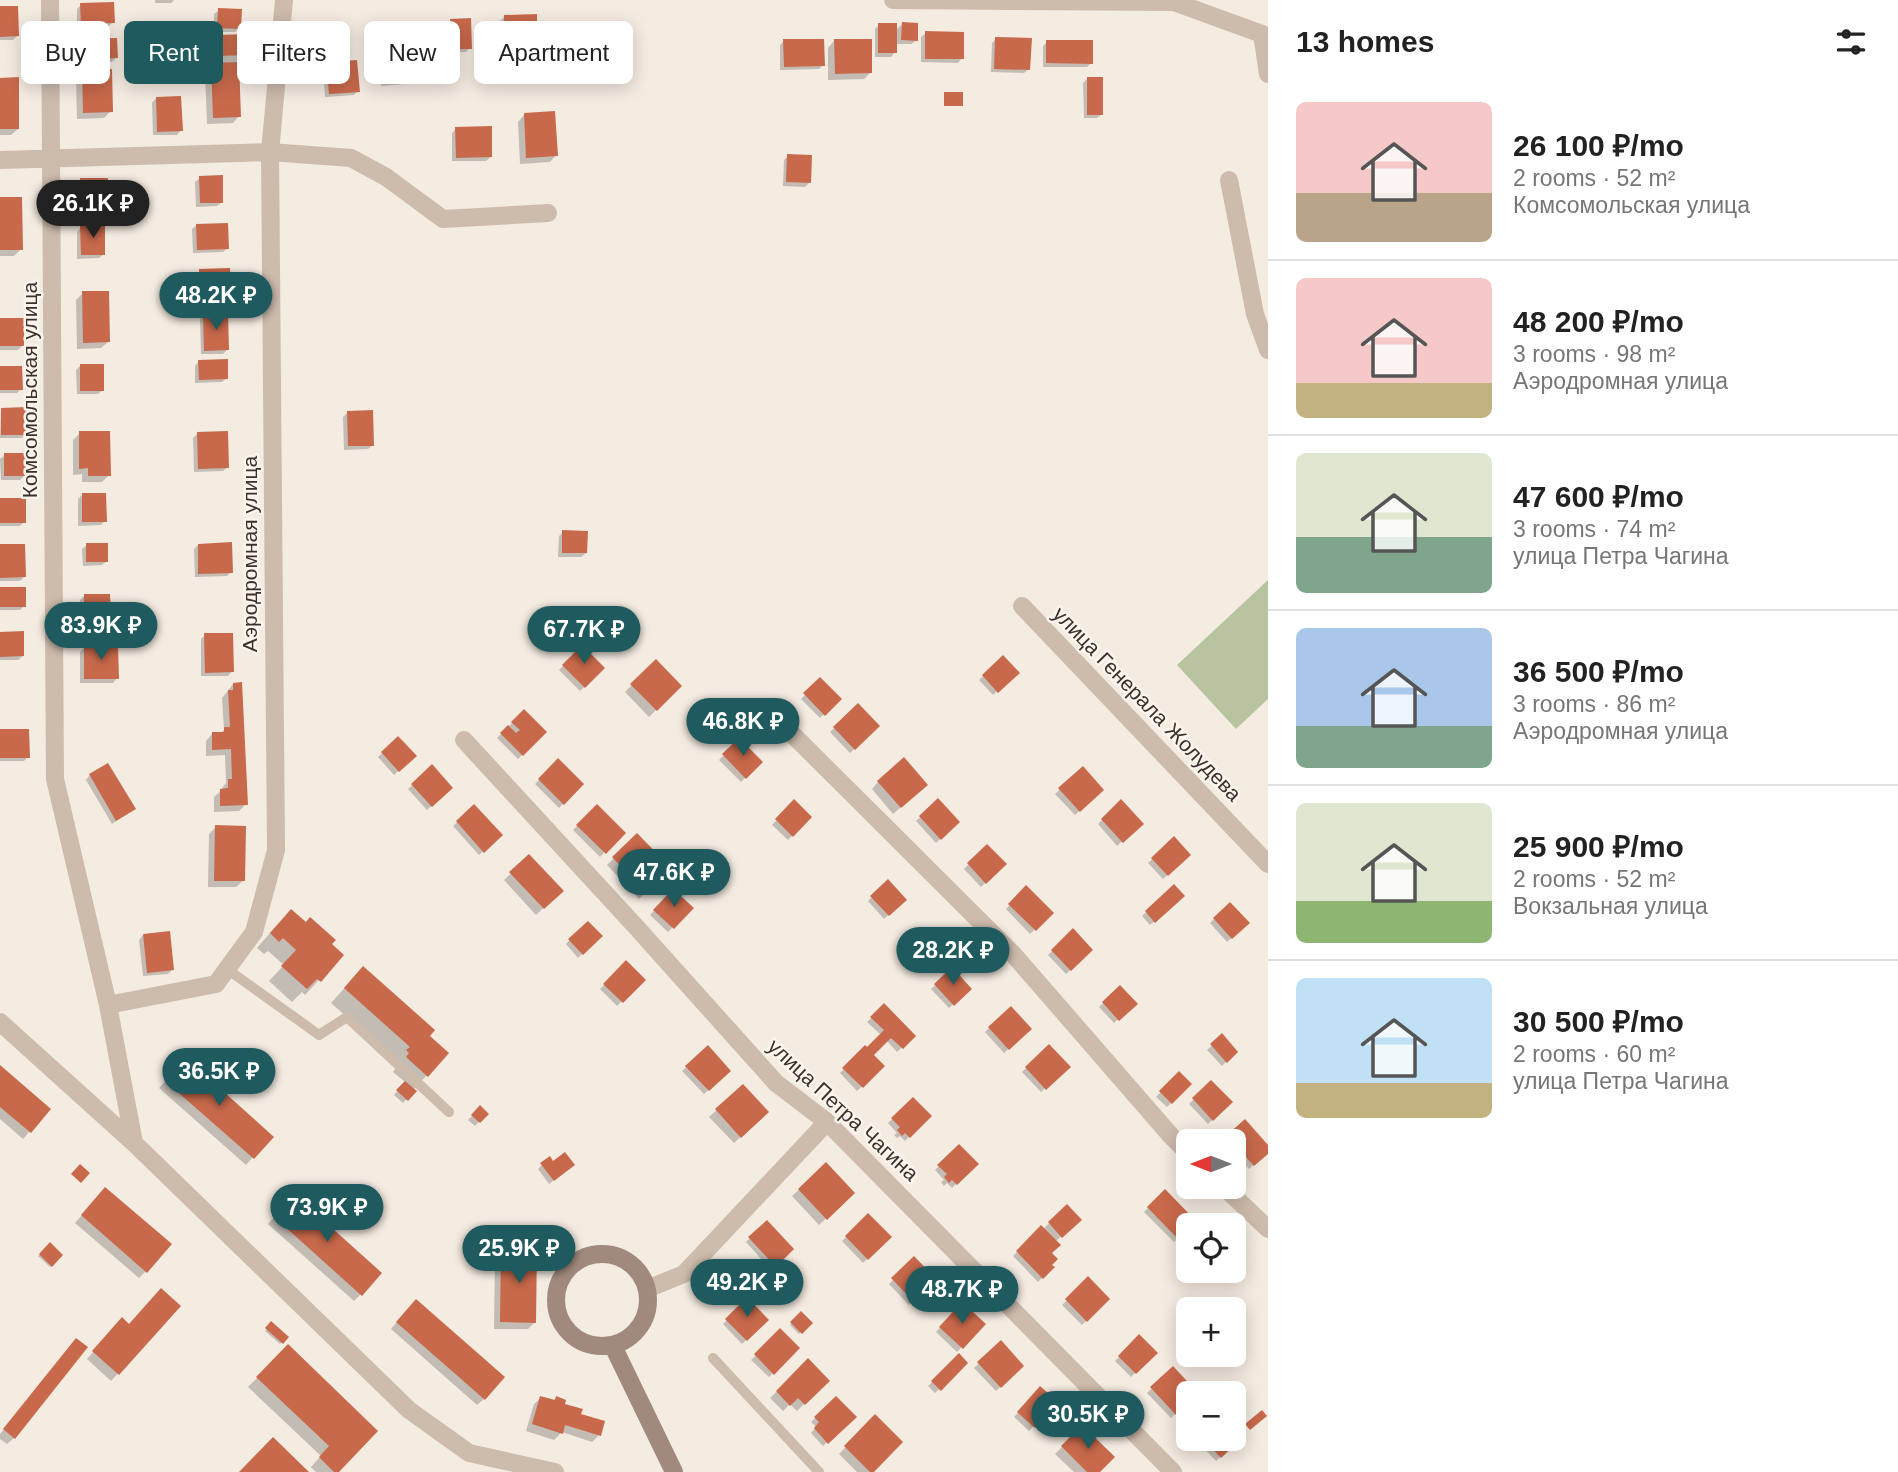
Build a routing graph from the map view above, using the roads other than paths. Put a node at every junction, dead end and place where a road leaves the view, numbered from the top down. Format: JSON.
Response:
{"nodes":[{"id":1,"x":50,"y":0,"type":"edge"},
{"id":2,"x":284,"y":0,"type":"edge"},
{"id":3,"x":893,"y":0,"type":"edge"},
{"id":4,"x":1195,"y":4,"type":"edge"},
{"id":5,"x":1268,"y":74,"type":"edge"},
{"id":6,"x":270,"y":152,"type":"junction"},
{"id":7,"x":52,"y":158,"type":"junction"},
{"id":8,"x":0,"y":160,"type":"edge"},
{"id":9,"x":1229,"y":180,"type":"dead end"},
{"id":10,"x":548,"y":213,"type":"dead end"},
{"id":11,"x":1268,"y":350,"type":"edge"},
{"id":12,"x":1022,"y":606,"type":"dead end"},
{"id":13,"x":782,"y":724,"type":"dead end"},
{"id":14,"x":464,"y":740,"type":"dead end"},
{"id":15,"x":1268,"y":864,"type":"edge"},
{"id":16,"x":227,"y":969,"type":"junction"},
{"id":17,"x":108,"y":1005,"type":"junction"},
{"id":18,"x":0,"y":1022,"type":"edge"},
{"id":19,"x":449,"y":1112,"type":"dead end"},
{"id":20,"x":827,"y":1122,"type":"junction"},
{"id":21,"x":1176,"y":1141,"type":"edge"},
{"id":22,"x":134,"y":1143,"type":"junction"},
{"id":23,"x":1237,"y":1199,"type":"edge"},
{"id":24,"x":1268,"y":1229,"type":"edge"},
{"id":25,"x":647,"y":1289,"type":"junction"},
{"id":26,"x":613,"y":1346,"type":"junction"},
{"id":27,"x":713,"y":1358,"type":"dead end"},
{"id":28,"x":555,"y":1472,"type":"edge"},
{"id":29,"x":674,"y":1472,"type":"edge"},
{"id":30,"x":819,"y":1472,"type":"edge"},
{"id":31,"x":1173,"y":1472,"type":"edge"}],
"edges":[{"from":1,"to":7,"type":"street","name":"Комсомольская улица"},
{"from":2,"to":6,"type":"street","name":"Аэродромная улица"},
{"from":3,"to":4,"type":"street"},
{"from":4,"to":5,"type":"street"},
{"from":6,"to":7,"type":"street"},
{"from":6,"to":10,"type":"street"},
{"from":6,"to":16,"type":"street","name":"Аэродромная улица"},
{"from":7,"to":8,"type":"street"},
{"from":7,"to":17,"type":"street","name":"Комсомольская улица"},
{"from":9,"to":11,"type":"street"},
{"from":12,"to":15,"type":"street","name":"улица Генерала Жолудева"},
{"from":13,"to":21,"type":"street"},
{"from":14,"to":20,"type":"street","name":"улица Петра Чагина"},
{"from":16,"to":17,"type":"street","name":"Аэродромная улица"},
{"from":16,"to":19,"type":"lane"},
{"from":17,"to":22,"type":"street","name":"Комсомольская улица"},
{"from":18,"to":22,"type":"street"},
{"from":20,"to":25,"type":"street"},
{"from":20,"to":31,"type":"street","name":"улица Петра Чагина"},
{"from":22,"to":28,"type":"street"},
{"from":23,"to":24,"type":"street"},
{"from":25,"to":26,"type":"street"},
{"from":25,"to":26,"type":"street"},
{"from":26,"to":29,"type":"street"},
{"from":27,"to":30,"type":"lane"}]}
